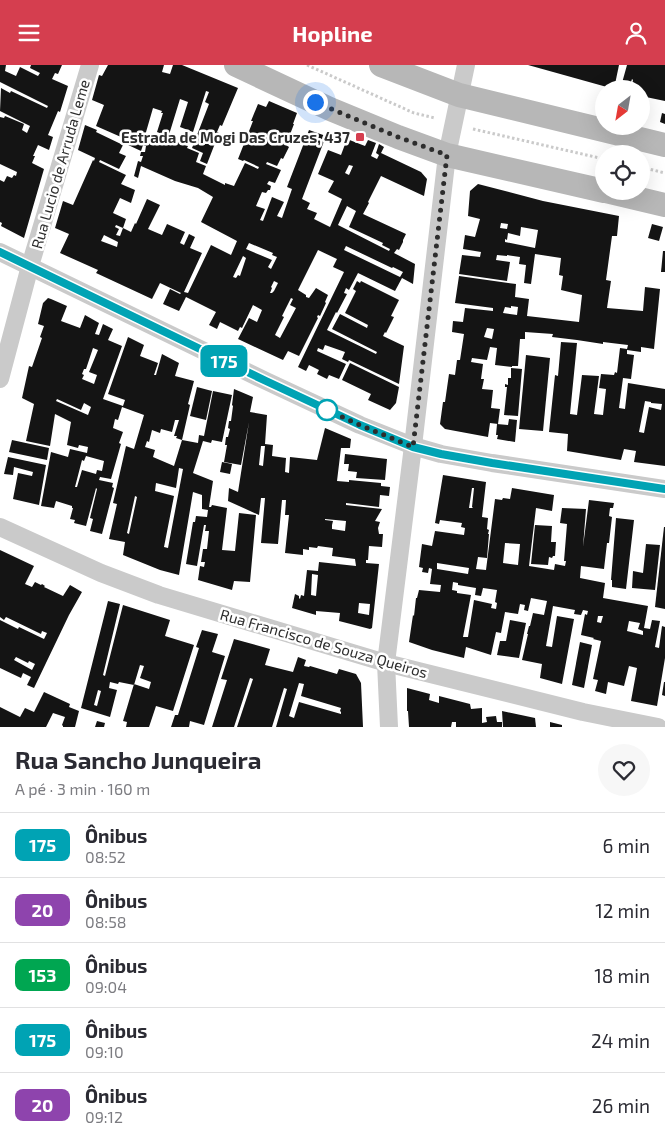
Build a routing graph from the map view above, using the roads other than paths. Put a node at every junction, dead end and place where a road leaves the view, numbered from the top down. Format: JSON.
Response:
{"nodes":[{"id":1,"x":90,"y":65,"type":"edge"},
{"id":2,"x":236,"y":65,"type":"edge"},
{"id":3,"x":381,"y":65,"type":"edge"},
{"id":4,"x":466,"y":65,"type":"edge"},
{"id":5,"x":459,"y":95,"type":"junction"},
{"id":6,"x":665,"y":145,"type":"edge"},
{"id":7,"x":447,"y":155,"type":"junction"},
{"id":8,"x":595,"y":189,"type":"edge"},
{"id":9,"x":644,"y":200,"type":"edge"},
{"id":10,"x":665,"y":205,"type":"edge"},
{"id":11,"x":0,"y":252,"type":"edge"},
{"id":12,"x":30,"y":267,"type":"junction"},
{"id":13,"x":0,"y":379,"type":"edge"},
{"id":14,"x":413,"y":447,"type":"junction"},
{"id":15,"x":665,"y":489,"type":"edge"},
{"id":16,"x":0,"y":527,"type":"edge"},
{"id":17,"x":386,"y":663,"type":"junction"},
{"id":18,"x":584,"y":720,"type":"edge"},
{"id":19,"x":388,"y":727,"type":"edge"},
{"id":20,"x":658,"y":727,"type":"edge"}],
"edges":[{"from":1,"to":12,"type":"street","name":"Rua Lucio de Arruda Leme"},
{"from":2,"to":7,"type":"main road"},
{"from":3,"to":5,"type":"main road"},
{"from":4,"to":5,"type":"street"},
{"from":5,"to":6,"type":"main road"},
{"from":5,"to":7,"type":"street"},
{"from":7,"to":8,"type":"main road"},
{"from":7,"to":14,"type":"street"},
{"from":9,"to":10,"type":"main road"},
{"from":11,"to":12,"type":"street"},
{"from":12,"to":13,"type":"street","name":"Rua Lucio de Arruda Leme"},
{"from":12,"to":14,"type":"street"},
{"from":14,"to":15,"type":"street"},
{"from":14,"to":17,"type":"street"},
{"from":16,"to":17,"type":"street","name":"Rua Francisco de Souza Queiros"},
{"from":17,"to":18,"type":"street","name":"Rua Francisco de Souza Queiros"},
{"from":17,"to":19,"type":"street"},
{"from":18,"to":20,"type":"street","name":"Rua Francisco de Souza Queiros"}]}
